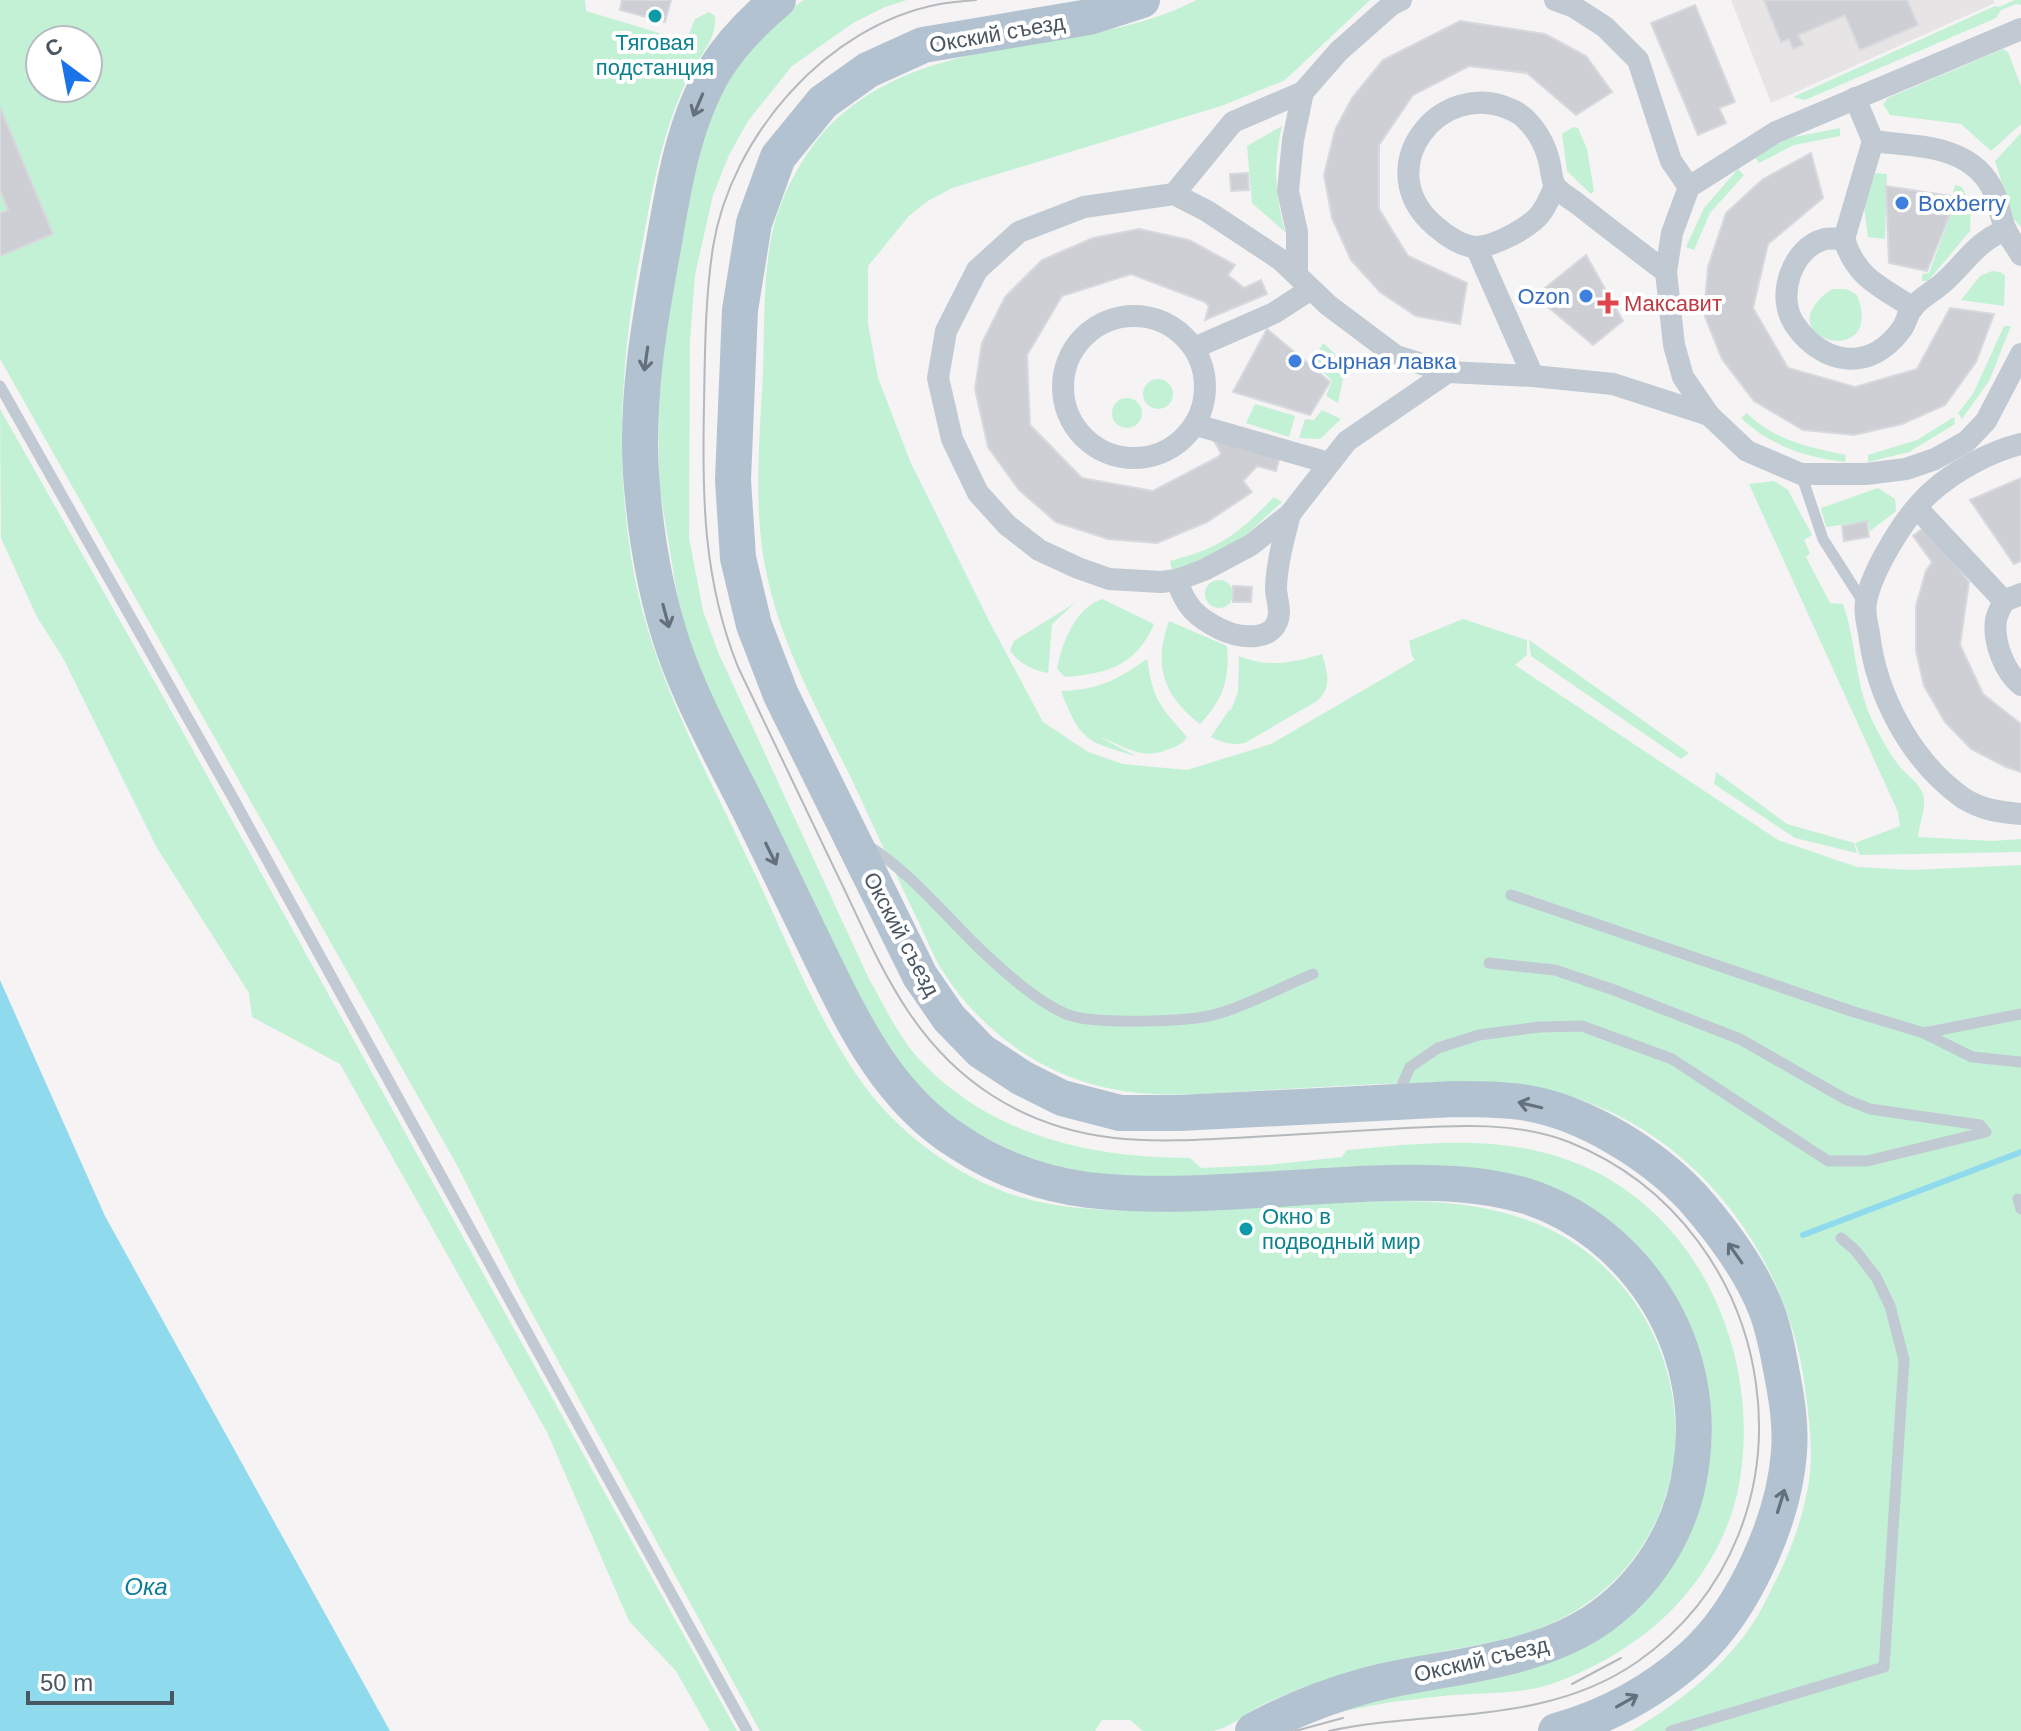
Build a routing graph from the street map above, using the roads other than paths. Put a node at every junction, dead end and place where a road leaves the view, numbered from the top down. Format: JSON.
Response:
{"nodes":[{"id":1,"x":778,"y":0,"type":"edge"},
{"id":2,"x":1142,"y":0,"type":"edge"},
{"id":3,"x":1401,"y":0,"type":"edge"},
{"id":4,"x":1555,"y":0,"type":"edge"},
{"id":5,"x":2021,"y":29,"type":"edge"},
{"id":6,"x":1303,"y":92,"type":"junction"},
{"id":7,"x":1855,"y":98,"type":"junction"},
{"id":8,"x":1873,"y":141,"type":"junction"},
{"id":9,"x":1555,"y":186,"type":"junction"},
{"id":10,"x":1689,"y":187,"type":"junction"},
{"id":11,"x":1174,"y":194,"type":"junction"},
{"id":12,"x":2006,"y":230,"type":"junction"},
{"id":13,"x":1844,"y":239,"type":"junction"},
{"id":14,"x":1476,"y":247,"type":"junction"},
{"id":15,"x":2021,"y":255,"type":"edge"},
{"id":16,"x":1666,"y":272,"type":"junction"},
{"id":17,"x":1304,"y":282,"type":"junction"},
{"id":18,"x":1913,"y":308,"type":"junction"},
{"id":19,"x":1194,"y":348,"type":"junction"},
{"id":20,"x":2021,"y":354,"type":"edge"},
{"id":21,"x":1448,"y":372,"type":"junction"},
{"id":22,"x":1533,"y":376,"type":"junction"},
{"id":23,"x":0,"y":386,"type":"edge"},
{"id":24,"x":1709,"y":415,"type":"junction"},
{"id":25,"x":1986,"y":421,"type":"junction"},
{"id":26,"x":1196,"y":425,"type":"junction"},
{"id":27,"x":2016,"y":446,"type":"edge"},
{"id":28,"x":1329,"y":463,"type":"junction"},
{"id":29,"x":1906,"y":469,"type":"junction"},
{"id":30,"x":1801,"y":474,"type":"junction"},
{"id":31,"x":1923,"y":501,"type":"junction"},
{"id":32,"x":1290,"y":514,"type":"junction"},
{"id":33,"x":1177,"y":580,"type":"junction"},
{"id":34,"x":2012,"y":598,"type":"edge"},
{"id":35,"x":1865,"y":605,"type":"junction"},
{"id":36,"x":2021,"y":685,"type":"edge"},
{"id":37,"x":2021,"y":814,"type":"edge"},
{"id":38,"x":849,"y":835,"type":"junction"},
{"id":39,"x":1511,"y":895,"type":"dead end"},
{"id":40,"x":1489,"y":963,"type":"dead end"},
{"id":41,"x":1313,"y":974,"type":"dead end"},
{"id":42,"x":2021,"y":1014,"type":"edge"},
{"id":43,"x":1924,"y":1033,"type":"junction"},
{"id":44,"x":2021,"y":1062,"type":"edge"},
{"id":45,"x":1395,"y":1101,"type":"junction"},
{"id":46,"x":1841,"y":1238,"type":"dead end"},
{"id":47,"x":1564,"y":1730,"type":"edge"},
{"id":48,"x":747,"y":1731,"type":"edge"},
{"id":49,"x":1253,"y":1731,"type":"edge"},
{"id":50,"x":1671,"y":1731,"type":"edge"}],
"edges":[{"from":1,"to":49,"type":"main road","name":"Окский съезд","one_way":true},
{"from":2,"to":38,"type":"main road","name":"Окский съезд"},
{"from":3,"to":6,"type":"street"},
{"from":4,"to":10,"type":"street"},
{"from":5,"to":7,"type":"street"},
{"from":6,"to":11,"type":"street"},
{"from":6,"to":17,"type":"street"},
{"from":7,"to":8,"type":"street"},
{"from":7,"to":10,"type":"street"},
{"from":8,"to":12,"type":"street"},
{"from":8,"to":13,"type":"street"},
{"from":9,"to":14,"type":"street"},
{"from":9,"to":14,"type":"street"},
{"from":9,"to":16,"type":"street"},
{"from":10,"to":16,"type":"street"},
{"from":11,"to":17,"type":"street"},
{"from":11,"to":33,"type":"street"},
{"from":12,"to":15,"type":"street"},
{"from":12,"to":18,"type":"street"},
{"from":13,"to":18,"type":"street"},
{"from":13,"to":18,"type":"street"},
{"from":14,"to":22,"type":"street"},
{"from":16,"to":24,"type":"street"},
{"from":17,"to":19,"type":"street"},
{"from":17,"to":21,"type":"street"},
{"from":19,"to":26,"type":"street"},
{"from":19,"to":26,"type":"street"},
{"from":20,"to":25,"type":"street"},
{"from":21,"to":22,"type":"street"},
{"from":21,"to":28,"type":"street"},
{"from":22,"to":24,"type":"street"},
{"from":23,"to":48,"type":"lane"},
{"from":24,"to":30,"type":"street"},
{"from":25,"to":27,"type":"street"},
{"from":25,"to":29,"type":"street"},
{"from":26,"to":28,"type":"street"},
{"from":27,"to":31,"type":"street"},
{"from":28,"to":32,"type":"street"},
{"from":29,"to":30,"type":"street"},
{"from":29,"to":31,"type":"street"},
{"from":30,"to":35,"type":"lane"},
{"from":31,"to":34,"type":"street"},
{"from":31,"to":35,"type":"street"},
{"from":32,"to":33,"type":"street"},
{"from":32,"to":33,"type":"street"},
{"from":34,"to":36,"type":"street"},
{"from":35,"to":37,"type":"street"},
{"from":38,"to":41,"type":"lane"},
{"from":38,"to":45,"type":"main road","name":"Окский съезд"},
{"from":39,"to":43,"type":"lane"},
{"from":40,"to":45,"type":"lane"},
{"from":42,"to":43,"type":"lane"},
{"from":43,"to":44,"type":"lane"},
{"from":47,"to":45,"type":"main road","name":"Окский съезд","one_way":true},
{"from":46,"to":50,"type":"lane"}]}
